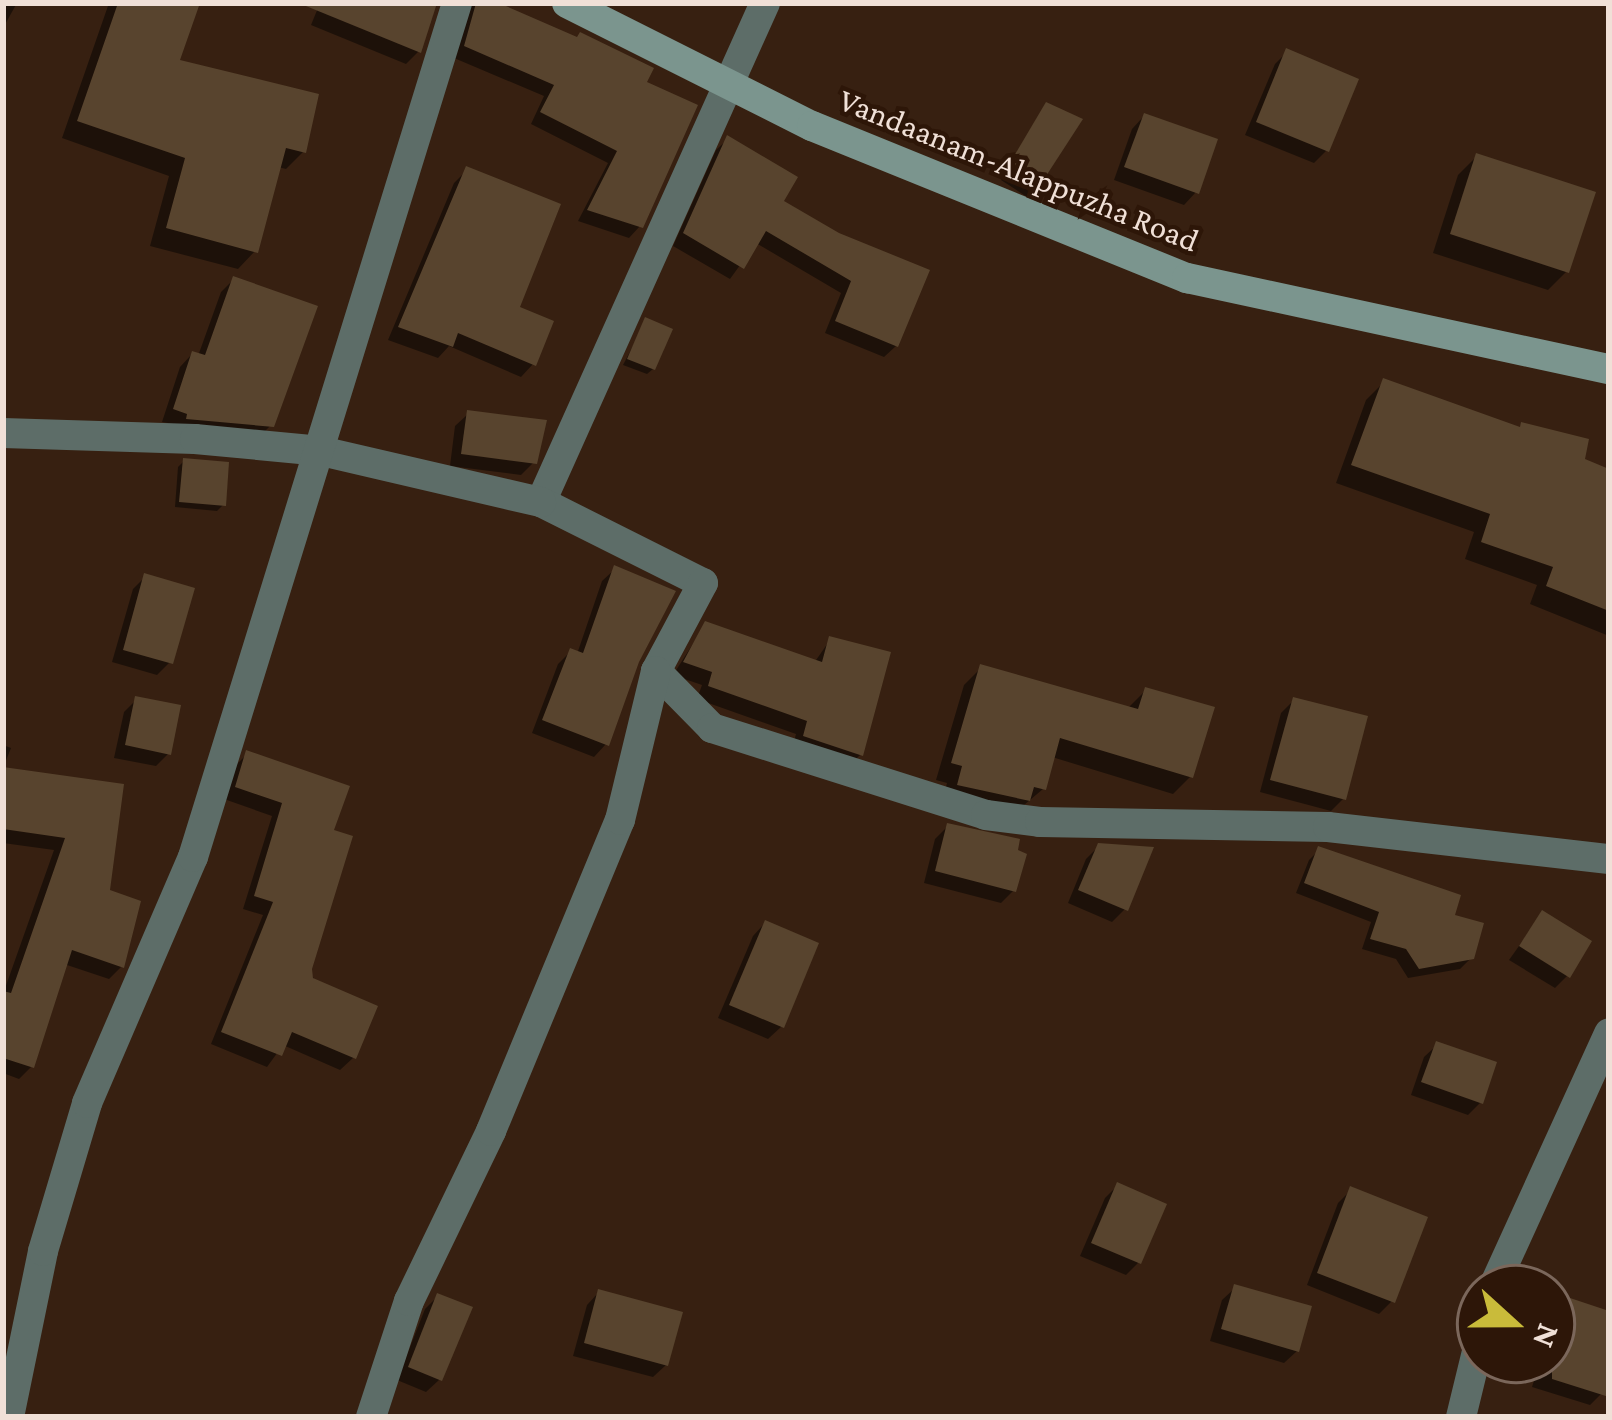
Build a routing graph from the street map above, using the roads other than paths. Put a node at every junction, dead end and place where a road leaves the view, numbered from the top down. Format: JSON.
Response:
{"nodes":[{"id":1,"x":457,"y":3,"type":"edge"},
{"id":2,"x":567,"y":3,"type":"edge"},
{"id":3,"x":765,"y":3,"type":"edge"},
{"id":4,"x":725,"y":82,"type":"junction"},
{"id":5,"x":1609,"y":369,"type":"edge"},
{"id":6,"x":3,"y":434,"type":"edge"},
{"id":7,"x":321,"y":451,"type":"junction"},
{"id":8,"x":542,"y":502,"type":"junction"},
{"id":9,"x":656,"y":671,"type":"junction"},
{"id":10,"x":1609,"y":859,"type":"edge"},
{"id":11,"x":1609,"y":1033,"type":"edge"},
{"id":12,"x":1504,"y":1264,"type":"edge"},
{"id":13,"x":1469,"y":1384,"type":"edge"},
{"id":14,"x":9,"y":1417,"type":"edge"},
{"id":15,"x":371,"y":1417,"type":"edge"},
{"id":16,"x":1461,"y":1417,"type":"edge"}],
"edges":[{"from":1,"to":7,"type":"street"},
{"from":2,"to":4,"type":"main road","name":"Vandaanam-Alappuzha Road"},
{"from":3,"to":4,"type":"street"},
{"from":4,"to":5,"type":"main road","name":"Vandaanam-Alappuzha Road"},
{"from":4,"to":8,"type":"street"},
{"from":6,"to":7,"type":"street"},
{"from":7,"to":8,"type":"street"},
{"from":7,"to":14,"type":"street"},
{"from":8,"to":9,"type":"street"},
{"from":9,"to":10,"type":"street"},
{"from":9,"to":15,"type":"street"},
{"from":11,"to":12,"type":"street"},
{"from":13,"to":16,"type":"street"}]}
